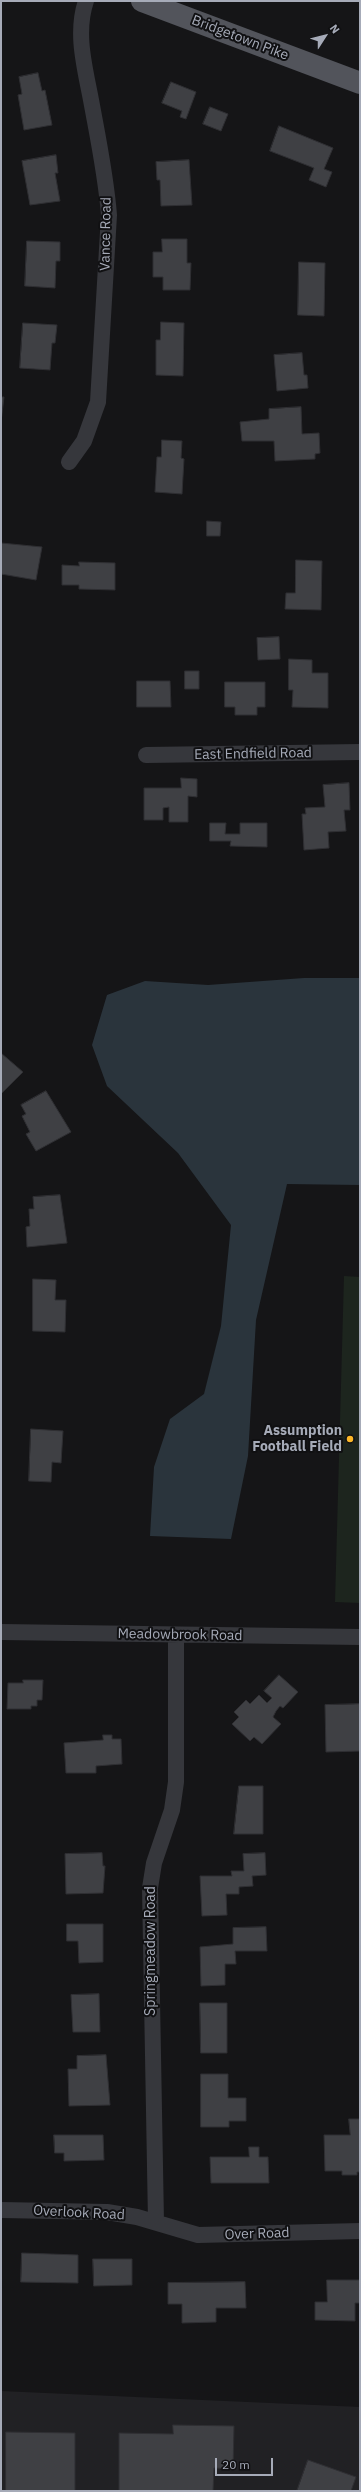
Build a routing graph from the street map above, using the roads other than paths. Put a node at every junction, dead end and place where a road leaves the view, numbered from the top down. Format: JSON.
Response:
{"nodes":[{"id":1,"x":86,"y":1,"type":"edge"},
{"id":2,"x":142,"y":1,"type":"edge"},
{"id":3,"x":360,"y":83,"type":"edge"},
{"id":4,"x":69,"y":462,"type":"dead end"},
{"id":5,"x":360,"y":752,"type":"edge"},
{"id":6,"x":146,"y":755,"type":"dead end"},
{"id":7,"x":1,"y":1632,"type":"edge"},
{"id":8,"x":176,"y":1635,"type":"junction"},
{"id":9,"x":360,"y":1637,"type":"edge"},
{"id":10,"x":1,"y":2210,"type":"edge"},
{"id":11,"x":156,"y":2222,"type":"junction"},
{"id":12,"x":360,"y":2231,"type":"edge"}],
"edges":[{"from":1,"to":4,"type":"street","name":"Vance Road"},
{"from":2,"to":3,"type":"main road","name":"Bridgetown Pike"},
{"from":5,"to":6,"type":"street","name":"East Endfield Road"},
{"from":7,"to":8,"type":"street","name":"Meadowbrook Road"},
{"from":8,"to":9,"type":"street","name":"Meadowbrook Road"},
{"from":8,"to":11,"type":"street","name":"Springmeadow Road"},
{"from":10,"to":11,"type":"street","name":"Overlook Road"},
{"from":11,"to":12,"type":"street","name":"Over Road"}]}
